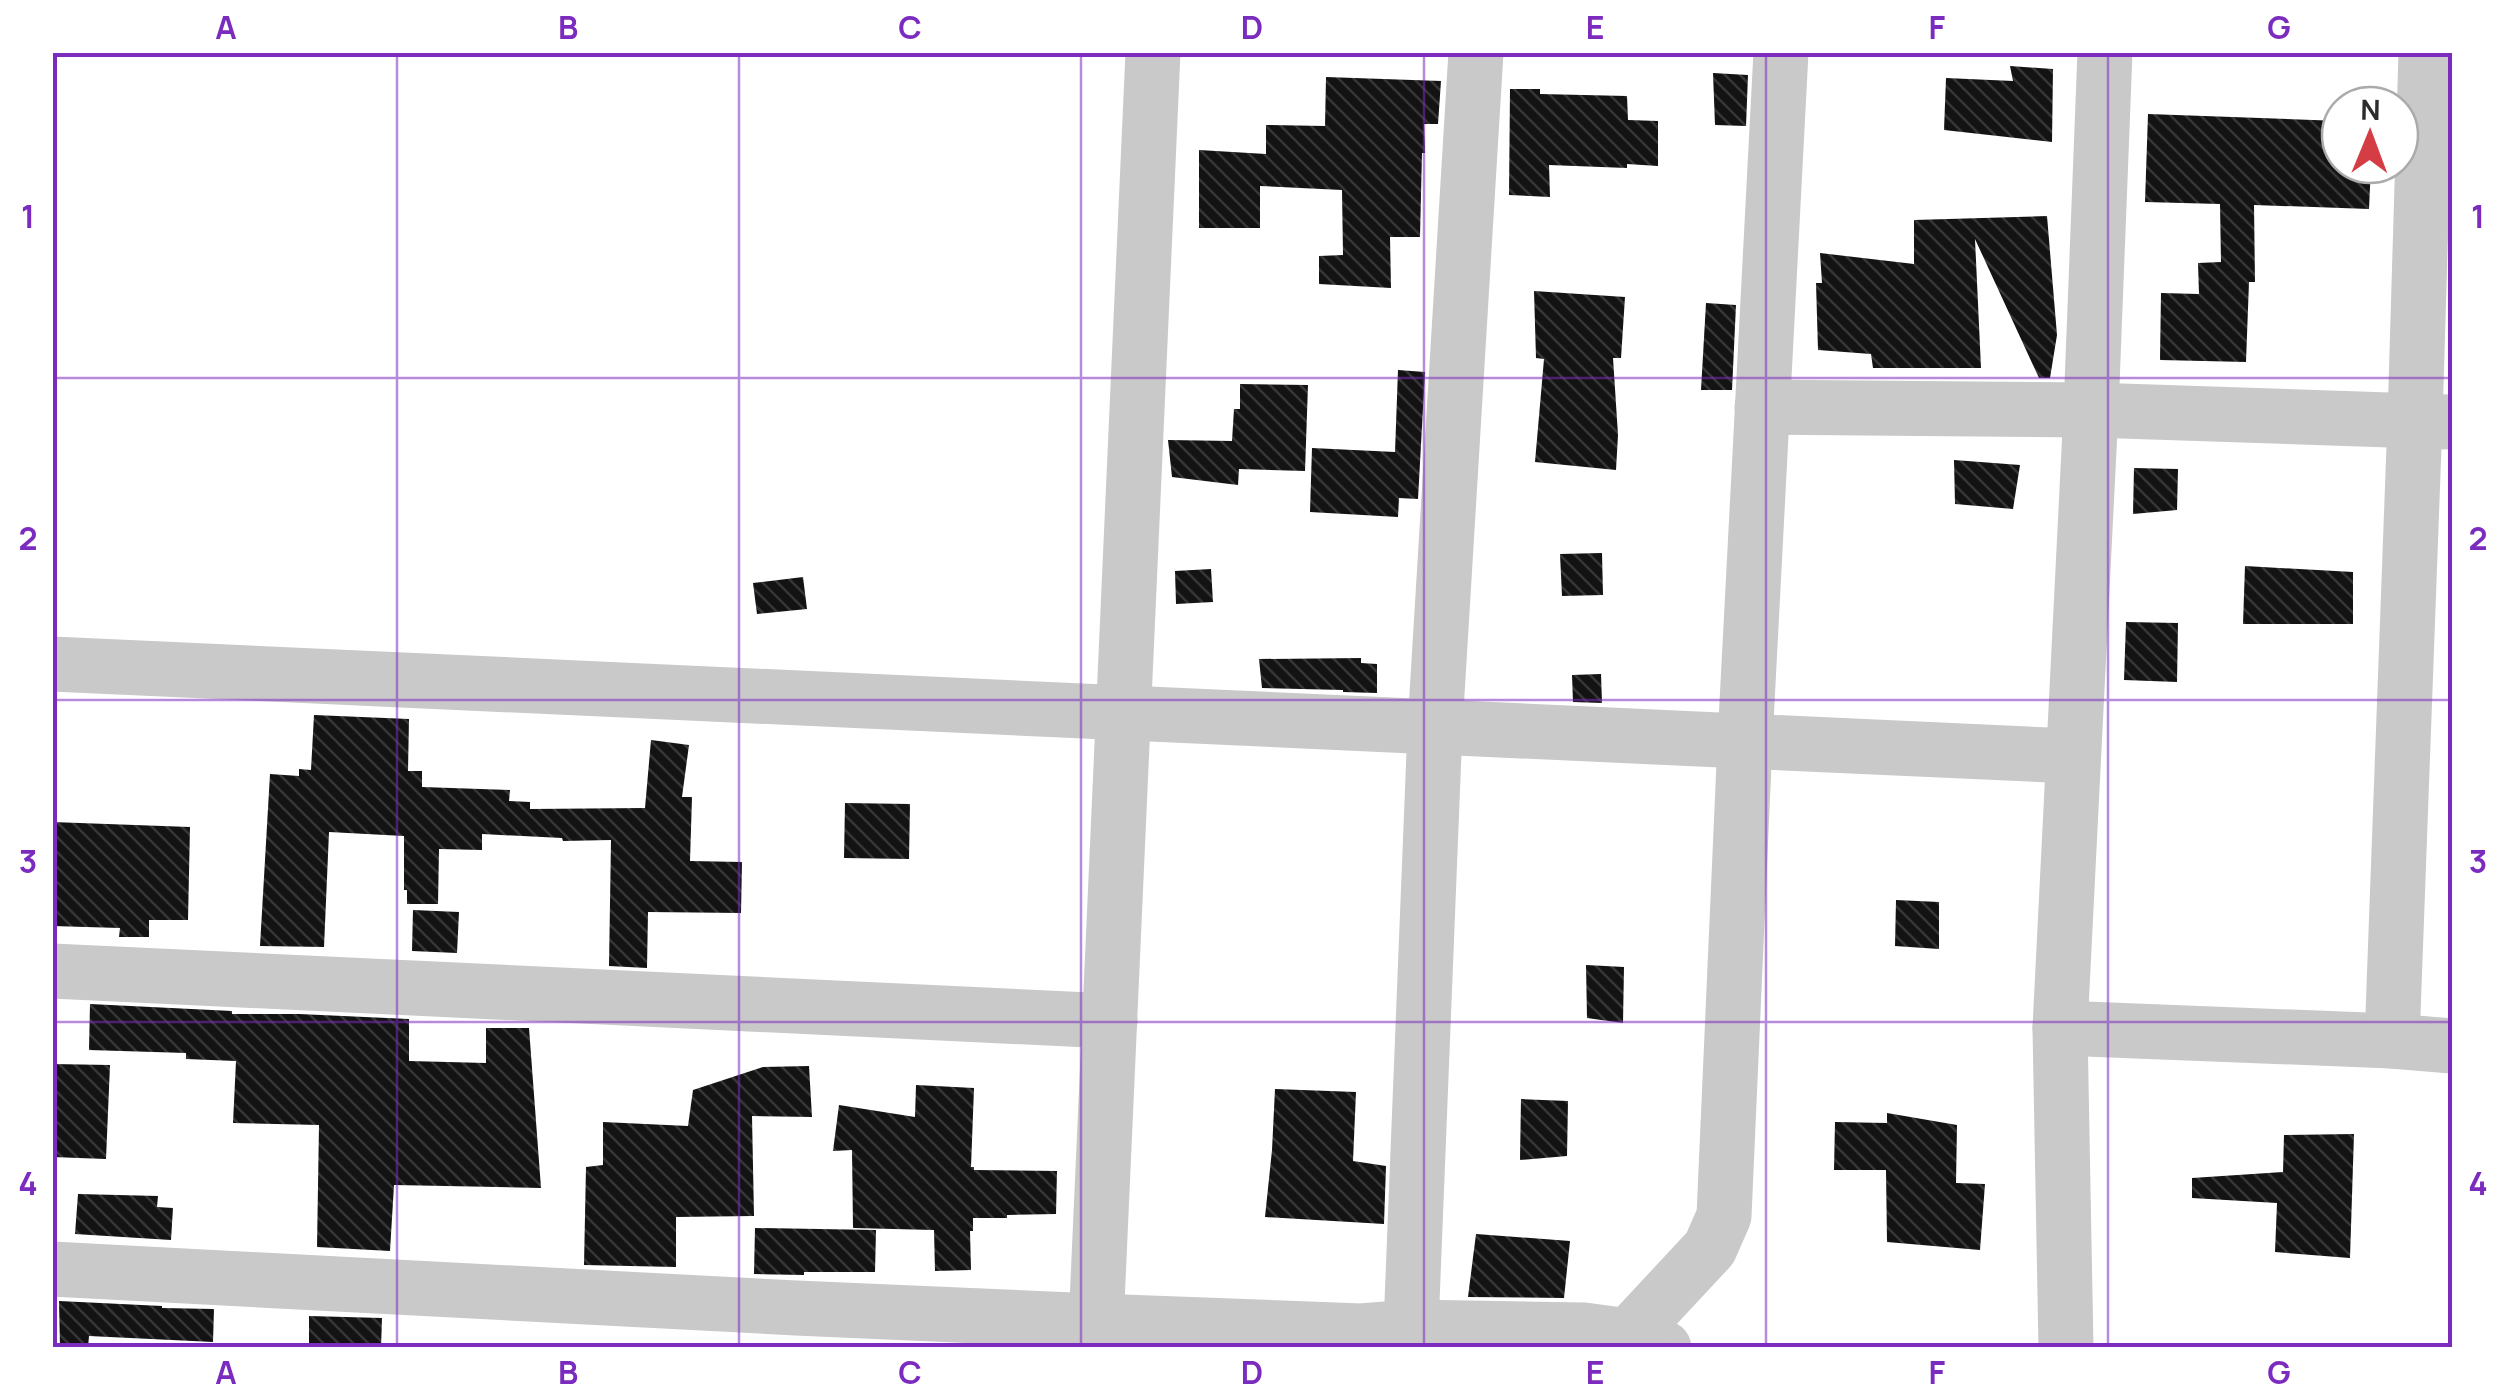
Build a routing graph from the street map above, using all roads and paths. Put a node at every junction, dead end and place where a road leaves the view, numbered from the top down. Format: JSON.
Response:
{"nodes":[{"id":1,"x":1153,"y":52,"type":"edge"},
{"id":2,"x":1476,"y":52,"type":"edge"},
{"id":3,"x":1782,"y":52,"type":"edge"},
{"id":4,"x":2105,"y":52,"type":"edge"},
{"id":5,"x":2426,"y":52,"type":"edge"},
{"id":6,"x":1762,"y":407,"type":"junction"},
{"id":7,"x":2091,"y":410,"type":"junction"},
{"id":8,"x":2434,"y":420,"type":"edge"},
{"id":9,"x":52,"y":664,"type":"edge"},
{"id":10,"x":1123,"y":713,"type":"junction"},
{"id":11,"x":1436,"y":727,"type":"junction"},
{"id":12,"x":1745,"y":741,"type":"junction"},
{"id":13,"x":2072,"y":756,"type":"junction"},
{"id":14,"x":52,"y":971,"type":"edge"},
{"id":15,"x":1110,"y":1021,"type":"junction"},
{"id":16,"x":2060,"y":1028,"type":"junction"},
{"id":17,"x":2392,"y":1041,"type":"junction"},
{"id":18,"x":2452,"y":1046,"type":"edge"},
{"id":19,"x":52,"y":1269,"type":"edge"},
{"id":20,"x":795,"y":1328,"type":"edge"},
{"id":21,"x":1410,"y":1328,"type":"junction"},
{"id":22,"x":1096,"y":1334,"type":"edge"},
{"id":23,"x":1646,"y":1342,"type":"edge"},
{"id":24,"x":2066,"y":1348,"type":"edge"}],
"edges":[{"from":1,"to":10,"type":"street"},
{"from":2,"to":11,"type":"street"},
{"from":3,"to":6,"type":"street"},
{"from":4,"to":7,"type":"street"},
{"from":5,"to":8,"type":"street"},
{"from":6,"to":7,"type":"street"},
{"from":6,"to":12,"type":"street"},
{"from":7,"to":8,"type":"street"},
{"from":7,"to":13,"type":"street"},
{"from":8,"to":17,"type":"street"},
{"from":9,"to":10,"type":"street"},
{"from":10,"to":11,"type":"street"},
{"from":10,"to":15,"type":"street"},
{"from":11,"to":12,"type":"street"},
{"from":11,"to":21,"type":"street"},
{"from":12,"to":13,"type":"street"},
{"from":12,"to":23,"type":"street"},
{"from":13,"to":16,"type":"street"},
{"from":14,"to":15,"type":"street"},
{"from":15,"to":22,"type":"street"},
{"from":16,"to":17,"type":"street"},
{"from":16,"to":24,"type":"street"},
{"from":17,"to":18,"type":"street"},
{"from":19,"to":20,"type":"street"},
{"from":20,"to":22,"type":"street"},
{"from":21,"to":22,"type":"street"},
{"from":21,"to":23,"type":"street"}]}
